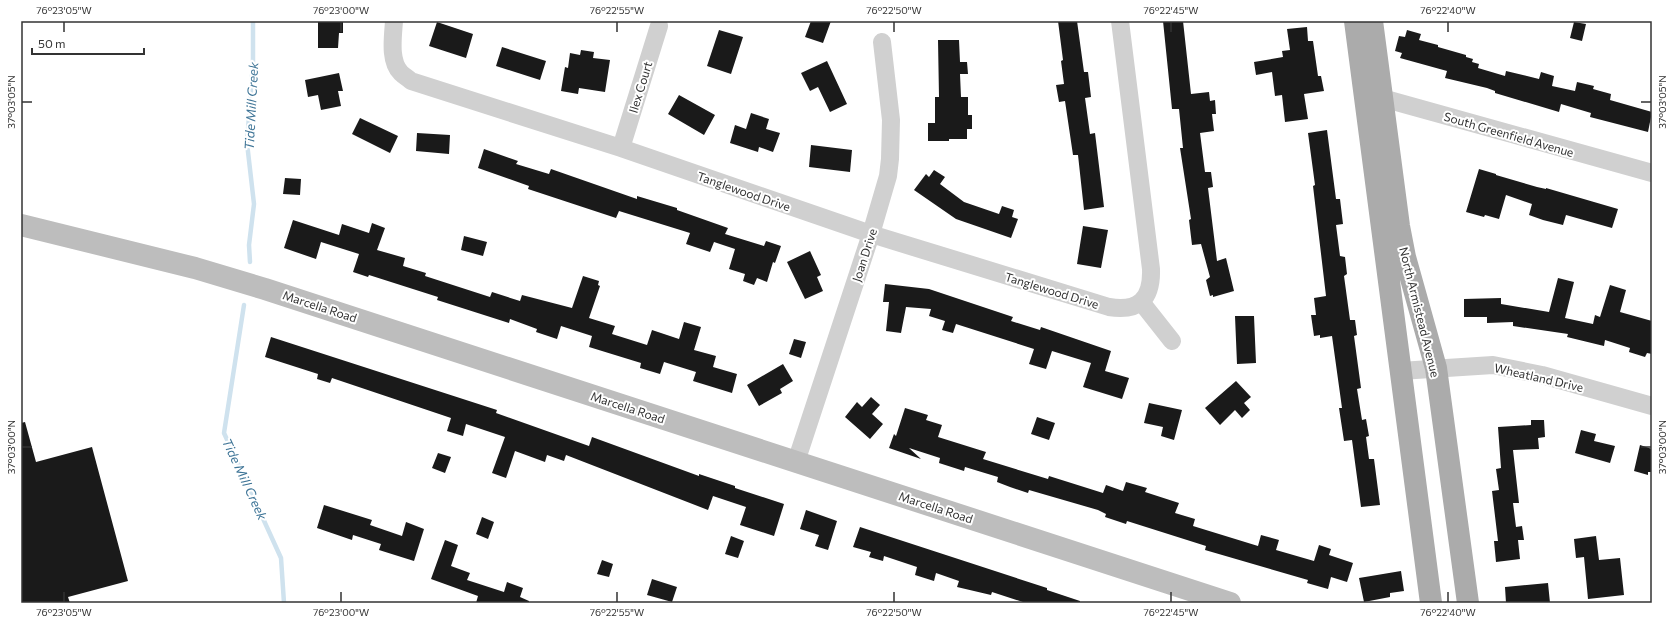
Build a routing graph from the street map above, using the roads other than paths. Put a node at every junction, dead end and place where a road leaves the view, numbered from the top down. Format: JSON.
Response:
{"nodes":[{"id":1,"x":394,"y":21,"type":"edge"},
{"id":2,"x":1120,"y":21,"type":"edge"},
{"id":3,"x":1355,"y":21,"type":"edge"},
{"id":4,"x":1372,"y":21,"type":"edge"},
{"id":5,"x":659,"y":26,"type":"dead end"},
{"id":6,"x":882,"y":42,"type":"dead end"},
{"id":7,"x":1373,"y":99,"type":"junction"},
{"id":8,"x":621,"y":148,"type":"junction"},
{"id":9,"x":1652,"y":173,"type":"edge"},
{"id":10,"x":21,"y":226,"type":"edge"},
{"id":11,"x":871,"y":234,"type":"junction"},
{"id":12,"x":1142,"y":303,"type":"junction"},
{"id":13,"x":1172,"y":341,"type":"dead end"},
{"id":14,"x":1436,"y":368,"type":"junction"},
{"id":15,"x":1400,"y":371,"type":"junction"},
{"id":16,"x":1652,"y":406,"type":"edge"},
{"id":17,"x":796,"y":462,"type":"junction"},
{"id":18,"x":1230,"y":603,"type":"edge"},
{"id":19,"x":1431,"y":603,"type":"edge"},
{"id":20,"x":1468,"y":603,"type":"edge"}],
"edges":[{"from":1,"to":8,"type":"street","name":"Tanglewood Drive"},
{"from":2,"to":12,"type":"street"},
{"from":3,"to":7,"type":"main road","name":"North Armistead Avenue"},
{"from":4,"to":7,"type":"main road","name":"North Armistead Avenue"},
{"from":5,"to":8,"type":"street","name":"Ilex Court"},
{"from":6,"to":11,"type":"street","name":"Joan Drive"},
{"from":7,"to":9,"type":"street","name":"South Greenfield Avenue"},
{"from":7,"to":14,"type":"main road","name":"North Armistead Avenue"},
{"from":7,"to":15,"type":"main road","name":"North Armistead Avenue"},
{"from":8,"to":11,"type":"street","name":"Tanglewood Drive"},
{"from":10,"to":17,"type":"street","name":"Marcella Road"},
{"from":11,"to":12,"type":"street","name":"Tanglewood Drive"},
{"from":11,"to":17,"type":"street","name":"Joan Drive"},
{"from":12,"to":13,"type":"street"},
{"from":14,"to":15,"type":"street","name":"Wheatland Drive"},
{"from":14,"to":16,"type":"street","name":"Wheatland Drive"},
{"from":14,"to":20,"type":"main road","name":"North Armistead Avenue"},
{"from":15,"to":19,"type":"main road","name":"North Armistead Avenue"},
{"from":17,"to":18,"type":"street","name":"Marcella Road"}]}
